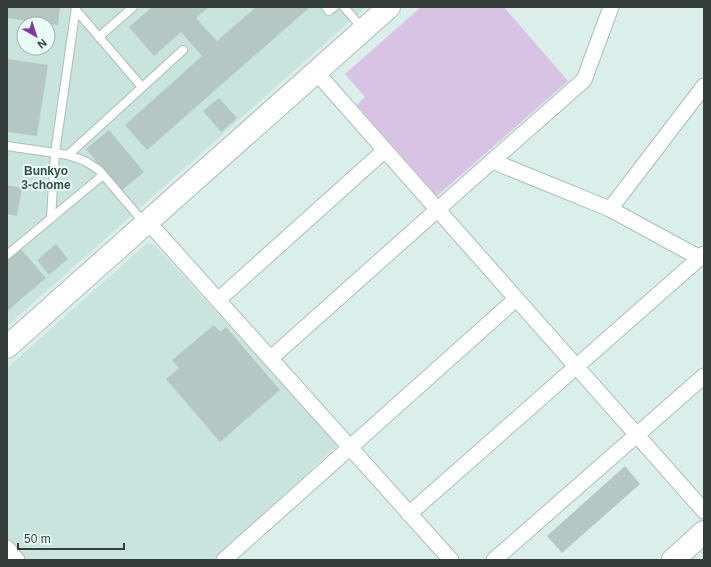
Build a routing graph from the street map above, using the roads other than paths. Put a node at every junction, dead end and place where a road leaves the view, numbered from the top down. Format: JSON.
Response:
{"nodes":[{"id":1,"x":133,"y":7,"type":"edge"},
{"id":2,"x":326,"y":7,"type":"edge"},
{"id":3,"x":334,"y":7,"type":"edge"},
{"id":4,"x":344,"y":7,"type":"edge"},
{"id":5,"x":389,"y":7,"type":"edge"},
{"id":6,"x":611,"y":7,"type":"edge"},
{"id":7,"x":76,"y":8,"type":"edge"},
{"id":8,"x":364,"y":30,"type":"junction"},
{"id":9,"x":99,"y":36,"type":"junction"},
{"id":10,"x":183,"y":50,"type":"dead end"},
{"id":11,"x":316,"y":72,"type":"junction"},
{"id":12,"x":704,"y":86,"type":"edge"},
{"id":13,"x":142,"y":87,"type":"junction"},
{"id":14,"x":7,"y":146,"type":"edge"},
{"id":15,"x":385,"y":150,"type":"junction"},
{"id":16,"x":55,"y":153,"type":"junction"},
{"id":17,"x":68,"y":155,"type":"junction"},
{"id":18,"x":492,"y":161,"type":"junction"},
{"id":19,"x":103,"y":175,"type":"junction"},
{"id":20,"x":610,"y":209,"type":"junction"},
{"id":21,"x":437,"y":210,"type":"junction"},
{"id":22,"x":51,"y":218,"type":"junction"},
{"id":23,"x":147,"y":223,"type":"junction"},
{"id":24,"x":7,"y":255,"type":"edge"},
{"id":25,"x":702,"y":256,"type":"edge"},
{"id":26,"x":516,"y":299,"type":"junction"},
{"id":27,"x":218,"y":300,"type":"junction"},
{"id":28,"x":7,"y":347,"type":"edge"},
{"id":29,"x":271,"y":358,"type":"junction"},
{"id":30,"x":576,"y":366,"type":"junction"},
{"id":31,"x":704,"y":376,"type":"edge"},
{"id":32,"x":637,"y":435,"type":"junction"},
{"id":33,"x":350,"y":447,"type":"junction"},
{"id":34,"x":704,"y":511,"type":"edge"},
{"id":35,"x":410,"y":514,"type":"junction"},
{"id":36,"x":704,"y":532,"type":"edge"},
{"id":37,"x":7,"y":548,"type":"edge"},
{"id":38,"x":17,"y":560,"type":"edge"},
{"id":39,"x":224,"y":560,"type":"edge"},
{"id":40,"x":451,"y":560,"type":"edge"},
{"id":41,"x":494,"y":560,"type":"edge"},
{"id":42,"x":673,"y":560,"type":"edge"}],
"edges":[{"from":1,"to":9,"type":"lane"},
{"from":2,"to":3,"type":"lane"},
{"from":4,"to":8,"type":"lane"},
{"from":5,"to":8,"type":"street"},
{"from":6,"to":18,"type":"street"},
{"from":7,"to":9,"type":"lane"},
{"from":7,"to":16,"type":"lane"},
{"from":8,"to":11,"type":"street"},
{"from":9,"to":13,"type":"lane"},
{"from":10,"to":13,"type":"lane"},
{"from":11,"to":15,"type":"street"},
{"from":11,"to":23,"type":"street"},
{"from":12,"to":20,"type":"street"},
{"from":13,"to":17,"type":"lane"},
{"from":14,"to":16,"type":"lane"},
{"from":15,"to":21,"type":"street"},
{"from":15,"to":27,"type":"street"},
{"from":16,"to":17,"type":"lane"},
{"from":16,"to":22,"type":"lane"},
{"from":17,"to":19,"type":"lane"},
{"from":18,"to":20,"type":"street"},
{"from":18,"to":21,"type":"street"},
{"from":19,"to":22,"type":"lane"},
{"from":19,"to":23,"type":"lane"},
{"from":20,"to":25,"type":"street"},
{"from":21,"to":26,"type":"street"},
{"from":21,"to":29,"type":"street"},
{"from":22,"to":24,"type":"lane"},
{"from":23,"to":27,"type":"street"},
{"from":23,"to":28,"type":"street"},
{"from":25,"to":30,"type":"street"},
{"from":26,"to":30,"type":"street"},
{"from":26,"to":33,"type":"street"},
{"from":27,"to":29,"type":"street"},
{"from":29,"to":33,"type":"street"},
{"from":30,"to":32,"type":"street"},
{"from":30,"to":35,"type":"street"},
{"from":31,"to":32,"type":"street"},
{"from":32,"to":34,"type":"street"},
{"from":32,"to":41,"type":"street"},
{"from":33,"to":35,"type":"street"},
{"from":33,"to":39,"type":"street"},
{"from":35,"to":40,"type":"street"},
{"from":36,"to":42,"type":"street"},
{"from":37,"to":38,"type":"street"}]}
